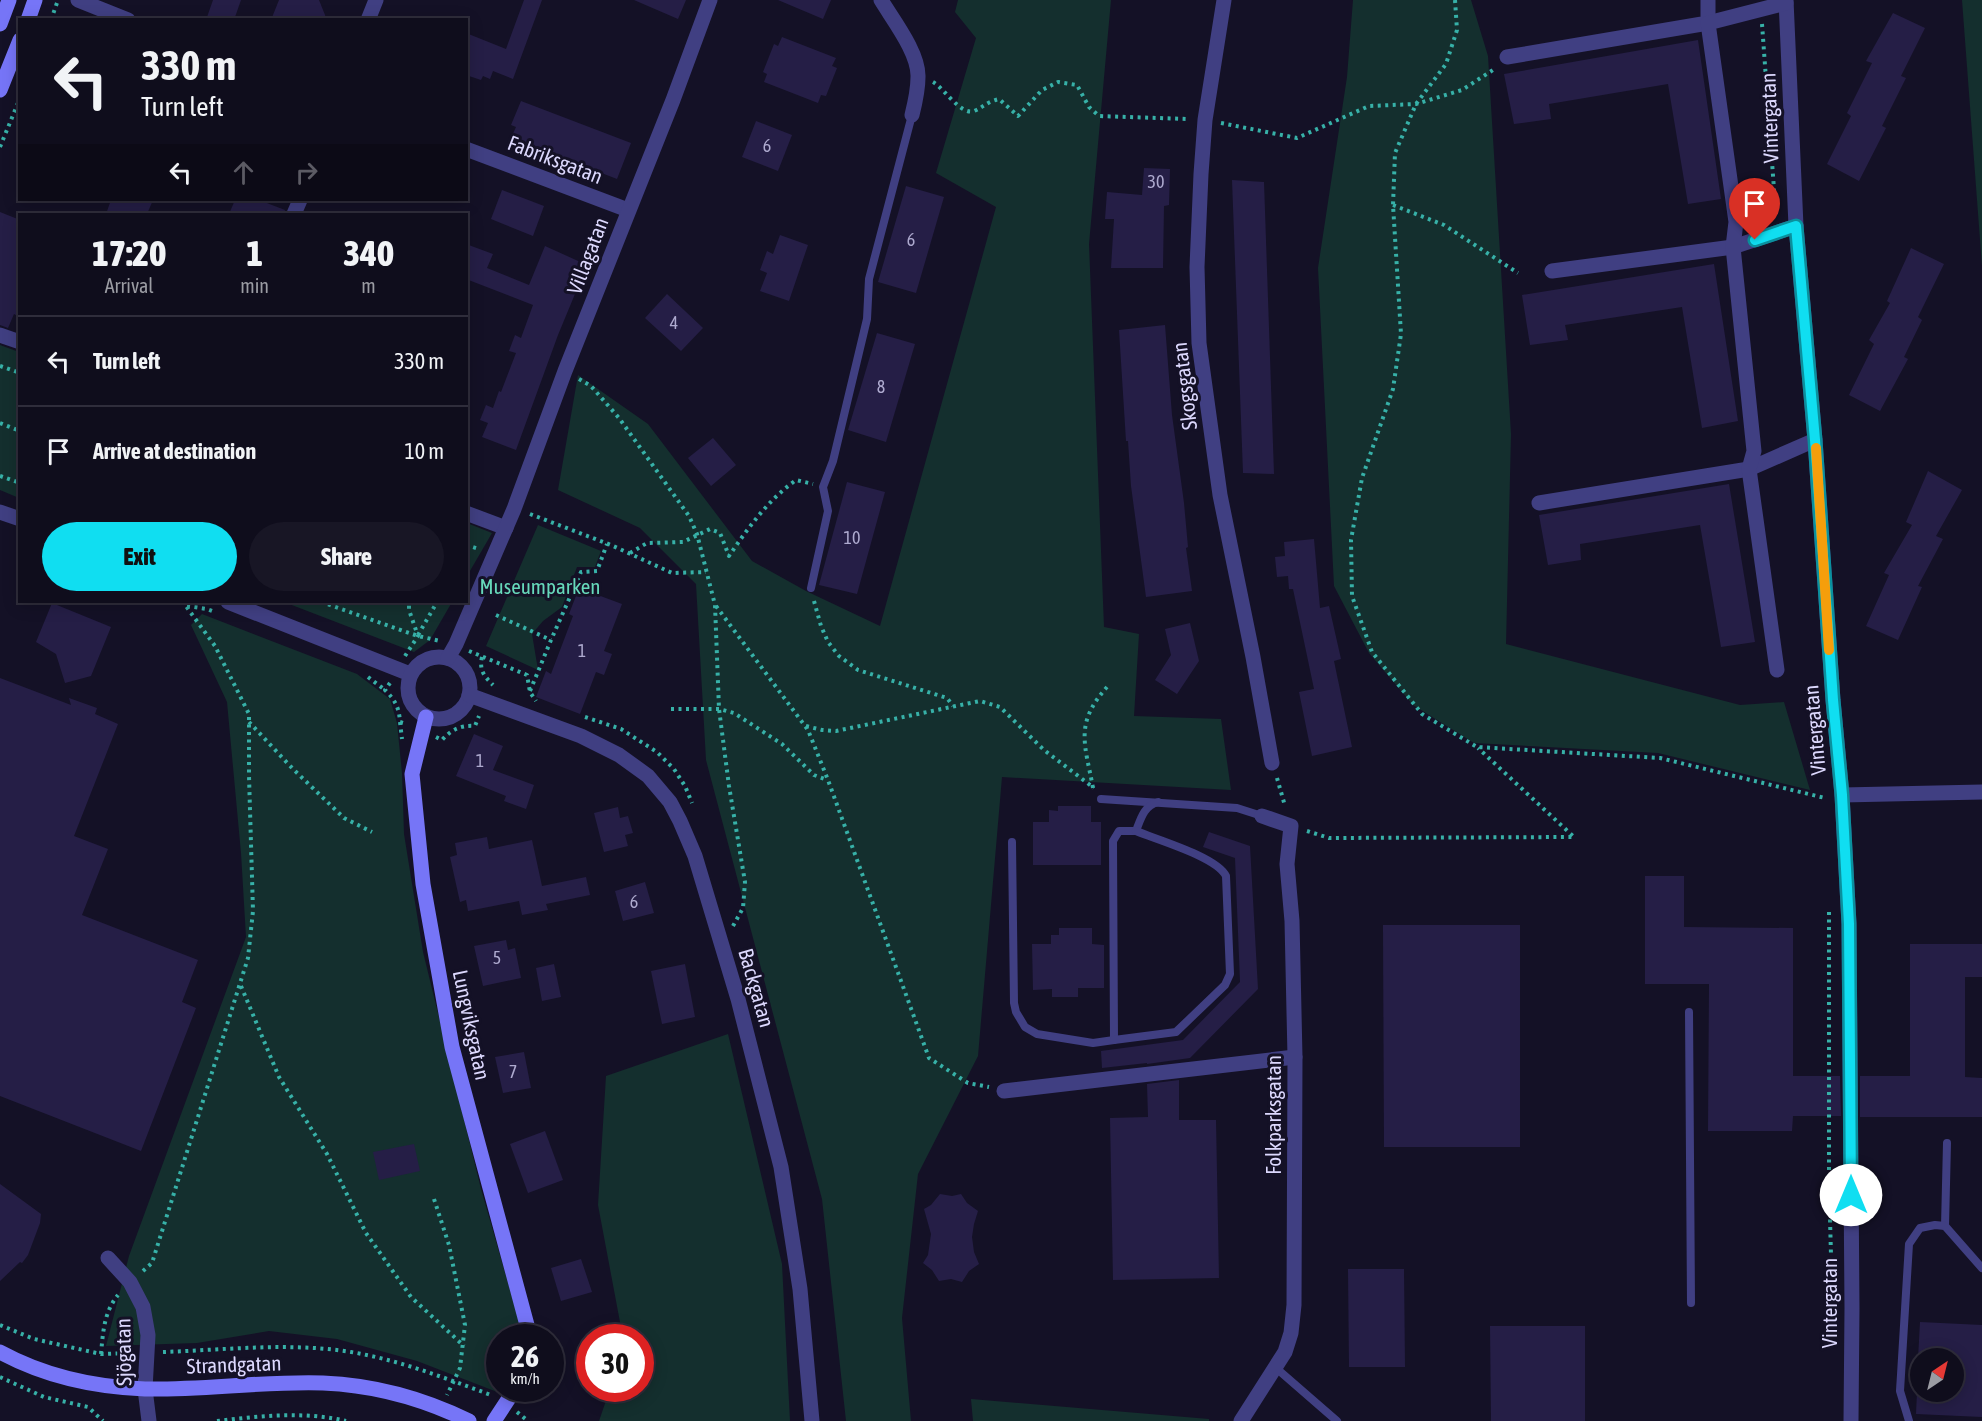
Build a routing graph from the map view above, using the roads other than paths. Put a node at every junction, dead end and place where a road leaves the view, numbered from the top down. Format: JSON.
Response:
{"nodes":[{"id":1,"x":9,"y":0,"type":"edge"},
{"id":2,"x":35,"y":0,"type":"edge"},
{"id":3,"x":78,"y":0,"type":"edge"},
{"id":4,"x":376,"y":0,"type":"edge"},
{"id":5,"x":710,"y":0,"type":"edge"},
{"id":6,"x":881,"y":0,"type":"edge"},
{"id":7,"x":1224,"y":0,"type":"edge"},
{"id":8,"x":1708,"y":0,"type":"edge"},
{"id":9,"x":1786,"y":2,"type":"edge"},
{"id":10,"x":29,"y":18,"type":"edge"},
{"id":11,"x":123,"y":18,"type":"edge"},
{"id":12,"x":369,"y":18,"type":"edge"},
{"id":13,"x":1708,"y":23,"type":"junction"},
{"id":14,"x":0,"y":24,"type":"edge"},
{"id":15,"x":18,"y":45,"type":"edge"},
{"id":16,"x":1507,"y":57,"type":"road end"},
{"id":17,"x":0,"y":90,"type":"edge"},
{"id":18,"x":912,"y":115,"type":"joint"},
{"id":19,"x":468,"y":150,"type":"edge"},
{"id":20,"x":628,"y":210,"type":"junction"},
{"id":21,"x":1796,"y":226,"type":"junction"},
{"id":22,"x":1732,"y":247,"type":"junction"},
{"id":23,"x":1552,"y":272,"type":"dead end"},
{"id":24,"x":0,"y":335,"type":"edge"},
{"id":25,"x":18,"y":341,"type":"edge"},
{"id":26,"x":1815,"y":440,"type":"junction"},
{"id":27,"x":1749,"y":469,"type":"junction"},
{"id":28,"x":1539,"y":503,"type":"dead end"},
{"id":29,"x":0,"y":512,"type":"edge"},
{"id":30,"x":468,"y":514,"type":"edge"},
{"id":31,"x":18,"y":518,"type":"edge"},
{"id":32,"x":506,"y":528,"type":"junction"},
{"id":33,"x":811,"y":588,"type":"road end"},
{"id":34,"x":231,"y":603,"type":"edge"},
{"id":35,"x":448,"y":658,"type":"junction"},
{"id":36,"x":1777,"y":670,"type":"dead end"},
{"id":37,"x":404,"y":672,"type":"junction"},
{"id":38,"x":469,"y":695,"type":"junction"},
{"id":39,"x":426,"y":717,"type":"junction"},
{"id":40,"x":1272,"y":763,"type":"road end"},
{"id":41,"x":1982,"y":792,"type":"edge"},
{"id":42,"x":1842,"y":795,"type":"junction"},
{"id":43,"x":1101,"y":799,"type":"road end"},
{"id":44,"x":1158,"y":802,"type":"junction"},
{"id":45,"x":1262,"y":816,"type":"joint"},
{"id":46,"x":1136,"y":831,"type":"junction"},
{"id":47,"x":1012,"y":842,"type":"dead end"},
{"id":48,"x":1689,"y":1012,"type":"dead end"},
{"id":49,"x":1114,"y":1040,"type":"junction"},
{"id":50,"x":1295,"y":1057,"type":"junction"},
{"id":51,"x":1005,"y":1091,"type":"road end"},
{"id":52,"x":1947,"y":1143,"type":"dead end"},
{"id":53,"x":1946,"y":1226,"type":"junction"},
{"id":54,"x":108,"y":1258,"type":"dead end"},
{"id":55,"x":1982,"y":1268,"type":"edge"},
{"id":56,"x":1691,"y":1303,"type":"dead end"},
{"id":57,"x":526,"y":1324,"type":"edge"},
{"id":58,"x":0,"y":1352,"type":"edge"},
{"id":59,"x":1276,"y":1368,"type":"junction"},
{"id":60,"x":145,"y":1389,"type":"junction"},
{"id":61,"x":508,"y":1402,"type":"edge"},
{"id":62,"x":1248,"y":1419,"type":"edge"},
{"id":63,"x":149,"y":1421,"type":"edge"},
{"id":64,"x":469,"y":1421,"type":"edge"},
{"id":65,"x":494,"y":1421,"type":"edge"},
{"id":66,"x":812,"y":1421,"type":"edge"},
{"id":67,"x":1337,"y":1421,"type":"edge"},
{"id":68,"x":1851,"y":1421,"type":"edge"},
{"id":69,"x":1909,"y":1421,"type":"edge"}],
"edges":[{"from":1,"to":14,"type":"street"},
{"from":2,"to":10,"type":"street"},
{"from":3,"to":11,"type":"street"},
{"from":4,"to":12,"type":"street"},
{"from":5,"to":20,"type":"street","name":"Villagatan"},
{"from":6,"to":18,"type":"street"},
{"from":7,"to":40,"type":"street","name":"Skogsgatan"},
{"from":8,"to":13,"type":"street"},
{"from":9,"to":13,"type":"street"},
{"from":9,"to":21,"type":"street","name":"Vintergatan"},
{"from":13,"to":16,"type":"street"},
{"from":13,"to":22,"type":"street"},
{"from":15,"to":17,"type":"street"},
{"from":18,"to":33,"type":"lane"},
{"from":19,"to":20,"type":"street","name":"Fabriksgatan"},
{"from":20,"to":32,"type":"street","name":"Villagatan"},
{"from":21,"to":22,"type":"street"},
{"from":21,"to":26,"type":"street","name":"Vintergatan"},
{"from":22,"to":23,"type":"street"},
{"from":22,"to":27,"type":"street"},
{"from":24,"to":25,"type":"street"},
{"from":26,"to":27,"type":"street"},
{"from":26,"to":42,"type":"street","name":"Vintergatan"},
{"from":27,"to":28,"type":"street"},
{"from":27,"to":36,"type":"street"},
{"from":29,"to":31,"type":"street"},
{"from":30,"to":32,"type":"street"},
{"from":32,"to":35,"type":"street","name":"Villagatan"},
{"from":34,"to":37,"type":"street"},
{"from":35,"to":37,"type":"street"},
{"from":35,"to":38,"type":"street"},
{"from":37,"to":39,"type":"street"},
{"from":38,"to":39,"type":"street"},
{"from":38,"to":66,"type":"street","name":"Backgatan"},
{"from":39,"to":57,"type":"street","name":"Lungviksgatan"},
{"from":41,"to":42,"type":"street"},
{"from":42,"to":68,"type":"street","name":"Vintergatan"},
{"from":43,"to":44,"type":"lane"},
{"from":44,"to":45,"type":"lane"},
{"from":44,"to":46,"type":"lane"},
{"from":45,"to":50,"type":"street","name":"Folkparksgatan"},
{"from":46,"to":49,"type":"lane"},
{"from":46,"to":49,"type":"lane"},
{"from":47,"to":49,"type":"lane"},
{"from":48,"to":56,"type":"lane"},
{"from":50,"to":51,"type":"street"},
{"from":50,"to":59,"type":"street","name":"Folkparksgatan"},
{"from":52,"to":53,"type":"lane"},
{"from":53,"to":55,"type":"lane"},
{"from":53,"to":69,"type":"lane"},
{"from":54,"to":60,"type":"street","name":"Sjögatan"},
{"from":58,"to":60,"type":"street","name":"Strandgatan"},
{"from":59,"to":62,"type":"street","name":"Folkparksgatan"},
{"from":59,"to":67,"type":"lane"},
{"from":60,"to":63,"type":"street","name":"Sjögatan"},
{"from":60,"to":64,"type":"street","name":"Strandgatan"},
{"from":61,"to":65,"type":"street"}]}
